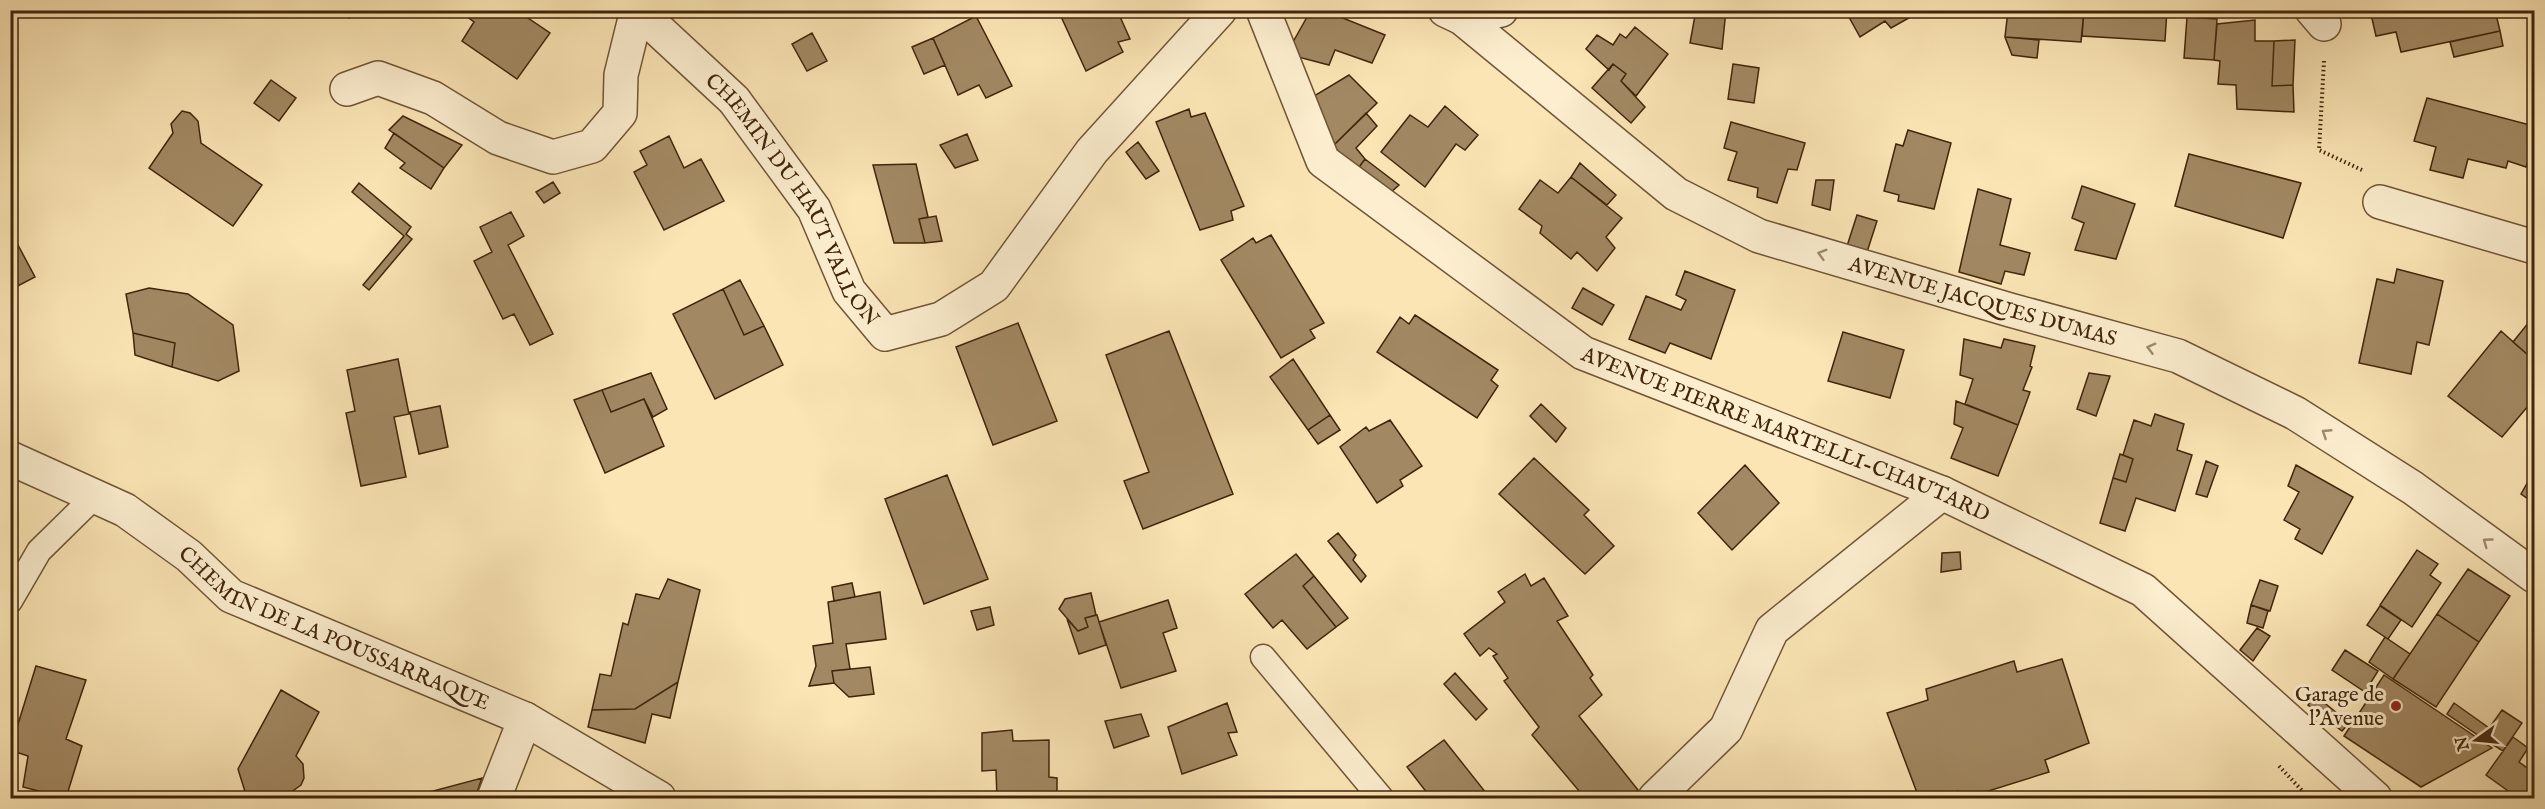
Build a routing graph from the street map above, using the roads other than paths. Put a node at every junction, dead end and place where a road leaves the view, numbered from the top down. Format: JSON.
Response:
{"nodes":[{"id":1,"x":637,"y":10,"type":"edge"},
{"id":2,"x":1220,"y":10,"type":"edge"},
{"id":3,"x":1263,"y":10,"type":"edge"},
{"id":4,"x":1501,"y":10,"type":"edge"},
{"id":5,"x":1454,"y":14,"type":"edge"},
{"id":6,"x":348,"y":89,"type":"dead end"},
{"id":7,"x":2380,"y":202,"type":"road end"},
{"id":8,"x":2535,"y":247,"type":"edge"},
{"id":9,"x":10,"y":458,"type":"edge"},
{"id":10,"x":1942,"y":493,"type":"junction"},
{"id":11,"x":95,"y":496,"type":"junction"},
{"id":12,"x":2535,"y":576,"type":"edge"},
{"id":13,"x":10,"y":601,"type":"edge"},
{"id":14,"x":1263,"y":657,"type":"dead end"},
{"id":15,"x":525,"y":719,"type":"junction"},
{"id":16,"x":494,"y":798,"type":"edge"},
{"id":17,"x":659,"y":798,"type":"edge"},
{"id":18,"x":1381,"y":798,"type":"edge"},
{"id":19,"x":1655,"y":798,"type":"edge"},
{"id":20,"x":2375,"y":798,"type":"edge"}],
"edges":[{"from":1,"to":2,"type":"street","name":"CHEMIN DU HAUT VALLON"},
{"from":1,"to":6,"type":"street","name":"CHEMIN DU HAUT VALLON"},
{"from":3,"to":10,"type":"street","name":"AVENUE PIERRE MARTELLI-CHAUTARD"},
{"from":4,"to":5,"type":"street"},
{"from":12,"to":5,"type":"street","name":"AVENUE JACQUES DUMAS","one_way":true},
{"from":7,"to":8,"type":"street"},
{"from":9,"to":11,"type":"street","name":"CHEMIN DE LA POUSSARRAQUE"},
{"from":10,"to":19,"type":"street"},
{"from":10,"to":20,"type":"street","name":"AVENUE PIERRE MARTELLI-CHAUTARD"},
{"from":11,"to":13,"type":"lane"},
{"from":11,"to":15,"type":"street","name":"CHEMIN DE LA POUSSARRAQUE"},
{"from":14,"to":18,"type":"lane"},
{"from":15,"to":16,"type":"street"},
{"from":15,"to":17,"type":"street","name":"CHEMIN DE LA POUSSARRAQUE"}]}
